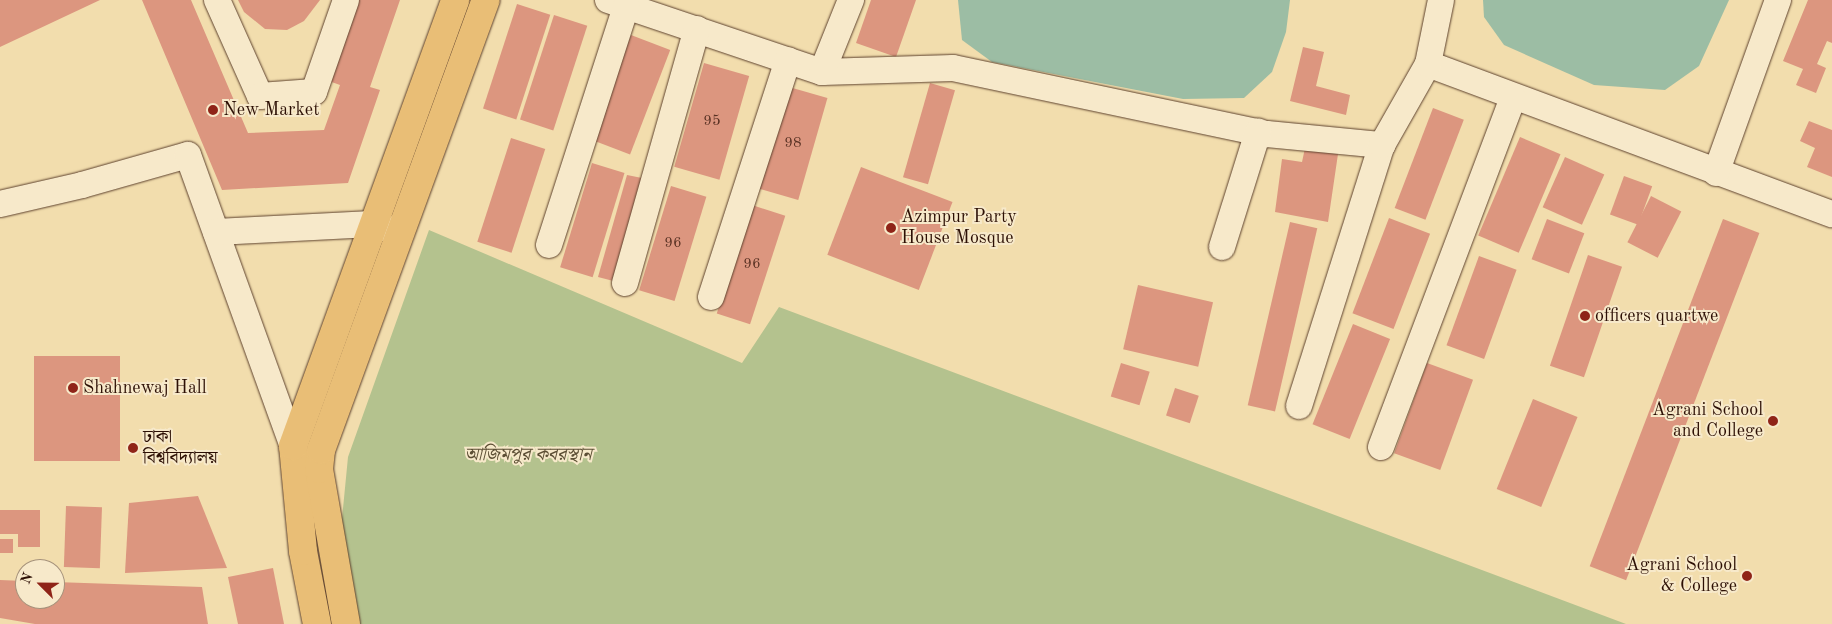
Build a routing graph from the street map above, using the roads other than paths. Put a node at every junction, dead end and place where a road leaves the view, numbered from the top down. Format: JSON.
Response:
{"nodes":[{"id":1,"x":217,"y":0,"type":"edge"},
{"id":2,"x":346,"y":0,"type":"edge"},
{"id":3,"x":455,"y":0,"type":"edge"},
{"id":4,"x":486,"y":0,"type":"edge"},
{"id":5,"x":851,"y":0,"type":"edge"},
{"id":6,"x":1441,"y":0,"type":"edge"},
{"id":7,"x":1778,"y":0,"type":"edge"},
{"id":8,"x":617,"y":3,"type":"edge"},
{"id":9,"x":697,"y":29,"type":"junction"},
{"id":10,"x":788,"y":60,"type":"junction"},
{"id":11,"x":1428,"y":64,"type":"junction"},
{"id":12,"x":822,"y":72,"type":"junction"},
{"id":13,"x":1513,"y":98,"type":"junction"},
{"id":14,"x":1258,"y":132,"type":"junction"},
{"id":15,"x":1382,"y":145,"type":"junction"},
{"id":16,"x":1716,"y":173,"type":"junction"},
{"id":17,"x":0,"y":204,"type":"edge"},
{"id":18,"x":1832,"y":214,"type":"edge"},
{"id":19,"x":372,"y":224,"type":"junction"},
{"id":20,"x":216,"y":232,"type":"junction"},
{"id":21,"x":401,"y":233,"type":"junction"},
{"id":22,"x":549,"y":245,"type":"dead end"},
{"id":23,"x":1222,"y":247,"type":"dead end"},
{"id":24,"x":625,"y":283,"type":"dead end"},
{"id":25,"x":711,"y":297,"type":"dead end"},
{"id":26,"x":1299,"y":406,"type":"dead end"},
{"id":27,"x":293,"y":446,"type":"junction"},
{"id":28,"x":1380,"y":447,"type":"dead end"},
{"id":29,"x":316,"y":624,"type":"edge"},
{"id":30,"x":346,"y":624,"type":"edge"}],
"edges":[{"from":1,"to":2,"type":"street"},
{"from":3,"to":19,"type":"main road"},
{"from":4,"to":21,"type":"main road"},
{"from":5,"to":12,"type":"street"},
{"from":6,"to":11,"type":"street"},
{"from":7,"to":16,"type":"street"},
{"from":8,"to":9,"type":"street"},
{"from":8,"to":22,"type":"street"},
{"from":9,"to":10,"type":"street"},
{"from":9,"to":24,"type":"street"},
{"from":10,"to":12,"type":"street"},
{"from":10,"to":25,"type":"street"},
{"from":11,"to":13,"type":"street"},
{"from":11,"to":15,"type":"street"},
{"from":12,"to":14,"type":"street"},
{"from":13,"to":16,"type":"street"},
{"from":13,"to":28,"type":"street"},
{"from":14,"to":15,"type":"street"},
{"from":14,"to":23,"type":"street"},
{"from":15,"to":26,"type":"street"},
{"from":16,"to":18,"type":"street"},
{"from":17,"to":20,"type":"street"},
{"from":19,"to":20,"type":"street"},
{"from":19,"to":21,"type":"street"},
{"from":19,"to":27,"type":"main road"},
{"from":20,"to":27,"type":"street"},
{"from":21,"to":30,"type":"main road"},
{"from":27,"to":29,"type":"main road"}]}
